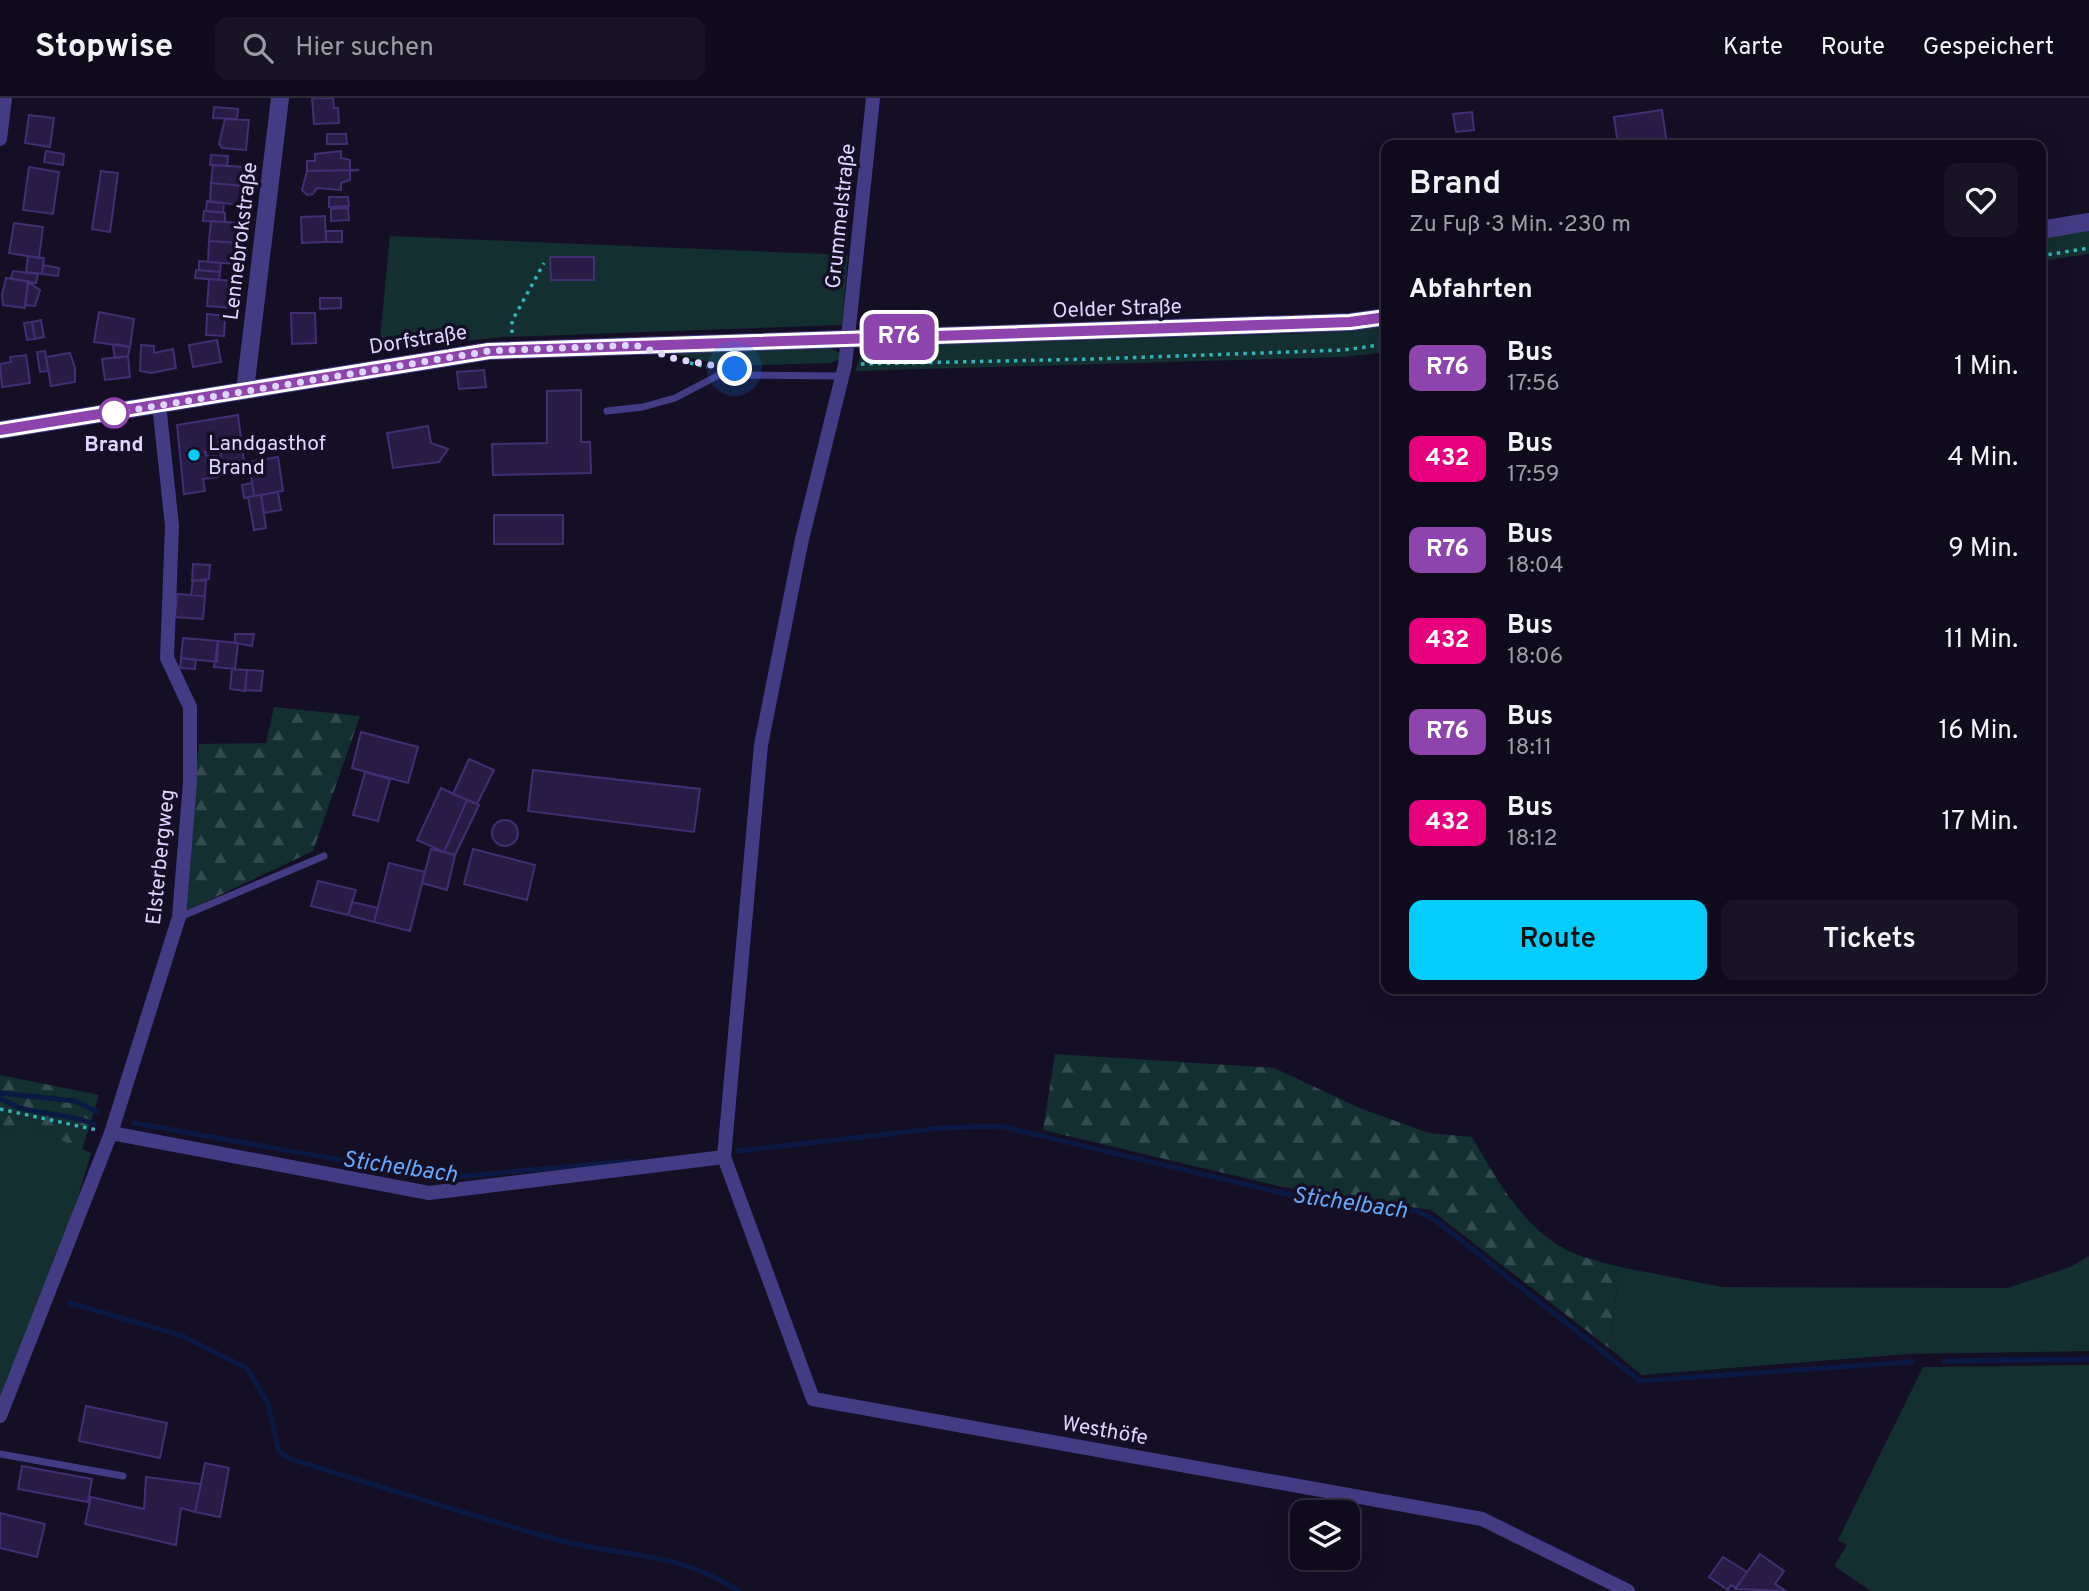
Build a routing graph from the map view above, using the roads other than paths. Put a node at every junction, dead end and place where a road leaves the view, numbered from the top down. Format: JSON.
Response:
{"nodes":[{"id":1,"x":5,"y":98,"type":"edge"},
{"id":2,"x":281,"y":98,"type":"edge"},
{"id":3,"x":873,"y":98,"type":"edge"},
{"id":4,"x":0,"y":139,"type":"edge"},
{"id":5,"x":2089,"y":222,"type":"edge"},
{"id":6,"x":2046,"y":229,"type":"edge"},
{"id":7,"x":1381,"y":318,"type":"edge"},
{"id":8,"x":848,"y":338,"type":"junction"},
{"id":9,"x":843,"y":370,"type":"junction"},
{"id":10,"x":245,"y":390,"type":"junction"},
{"id":11,"x":159,"y":404,"type":"junction"},
{"id":12,"x":607,"y":411,"type":"dead end"},
{"id":13,"x":0,"y":430,"type":"edge"},
{"id":14,"x":324,"y":856,"type":"dead end"},
{"id":15,"x":179,"y":917,"type":"junction"},
{"id":16,"x":111,"y":1133,"type":"junction"},
{"id":17,"x":724,"y":1157,"type":"junction"},
{"id":18,"x":0,"y":1416,"type":"edge"},
{"id":19,"x":0,"y":1454,"type":"edge"},
{"id":20,"x":123,"y":1476,"type":"dead end"},
{"id":21,"x":1628,"y":1591,"type":"edge"}],
"edges":[{"from":1,"to":4,"type":"street"},
{"from":2,"to":10,"type":"street","name":"Lennebrokstraße"},
{"from":3,"to":8,"type":"street","name":"Grummelstraße"},
{"from":5,"to":6,"type":"street"},
{"from":7,"to":8,"type":"street","name":"Oelder Straße"},
{"from":8,"to":9,"type":"street","name":"Grummelstraße"},
{"from":8,"to":10,"type":"street","name":"Dorfstraße"},
{"from":9,"to":12,"type":"lane"},
{"from":9,"to":17,"type":"street","name":"Grummelstraße"},
{"from":10,"to":11,"type":"street","name":"Dorfstraße"},
{"from":11,"to":13,"type":"street","name":"Dorfstraße"},
{"from":11,"to":15,"type":"street","name":"Elsterbergweg"},
{"from":14,"to":15,"type":"lane"},
{"from":15,"to":16,"type":"street","name":"Elsterbergweg"},
{"from":16,"to":17,"type":"street"},
{"from":16,"to":18,"type":"street","name":"Elsterbergweg"},
{"from":17,"to":21,"type":"street","name":"Westhöfe"},
{"from":19,"to":20,"type":"lane"}]}
